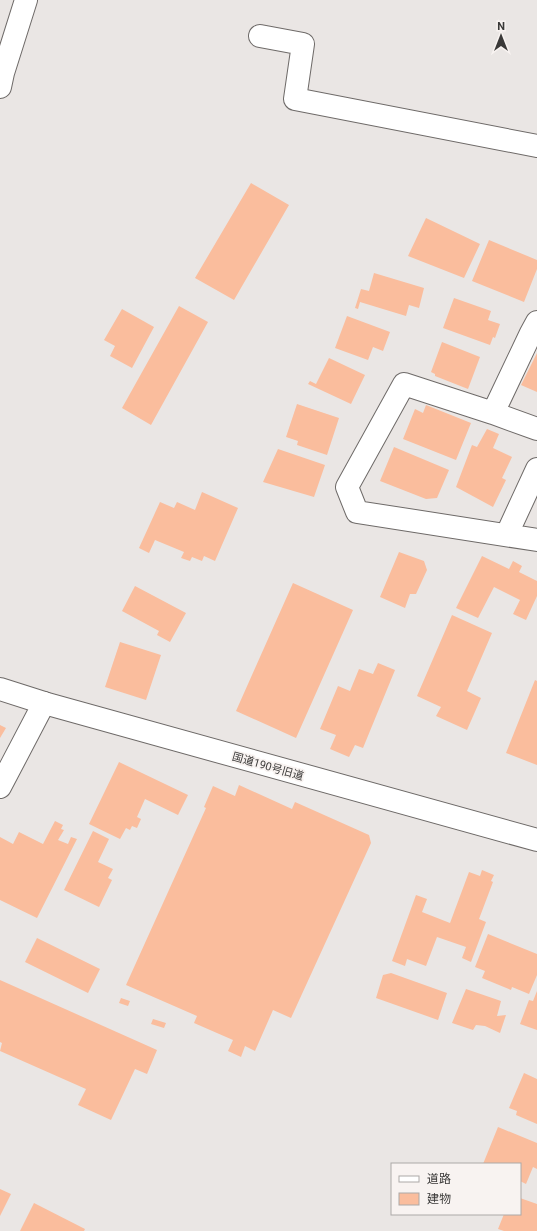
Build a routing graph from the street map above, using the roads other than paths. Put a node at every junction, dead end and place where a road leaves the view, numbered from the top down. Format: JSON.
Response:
{"nodes":[{"id":1,"x":26,"y":0,"type":"edge"},
{"id":2,"x":260,"y":36,"type":"dead end"},
{"id":3,"x":0,"y":87,"type":"edge"},
{"id":4,"x":537,"y":146,"type":"edge"},
{"id":5,"x":537,"y":322,"type":"edge"},
{"id":6,"x":493,"y":413,"type":"junction"},
{"id":7,"x":537,"y":429,"type":"edge"},
{"id":8,"x":537,"y":469,"type":"edge"},
{"id":9,"x":507,"y":534,"type":"junction"},
{"id":10,"x":537,"y":540,"type":"edge"},
{"id":11,"x":0,"y":689,"type":"edge"},
{"id":12,"x":44,"y":703,"type":"junction"},
{"id":13,"x":0,"y":787,"type":"edge"},
{"id":14,"x":537,"y":840,"type":"edge"}],
"edges":[{"from":1,"to":3,"type":"street"},
{"from":2,"to":4,"type":"street"},
{"from":5,"to":6,"type":"street"},
{"from":6,"to":7,"type":"street"},
{"from":6,"to":9,"type":"street"},
{"from":8,"to":9,"type":"street"},
{"from":9,"to":10,"type":"street"},
{"from":11,"to":12,"type":"street","name":"国道190号旧道"},
{"from":12,"to":13,"type":"street"},
{"from":12,"to":14,"type":"street","name":"国道190号旧道"}]}
